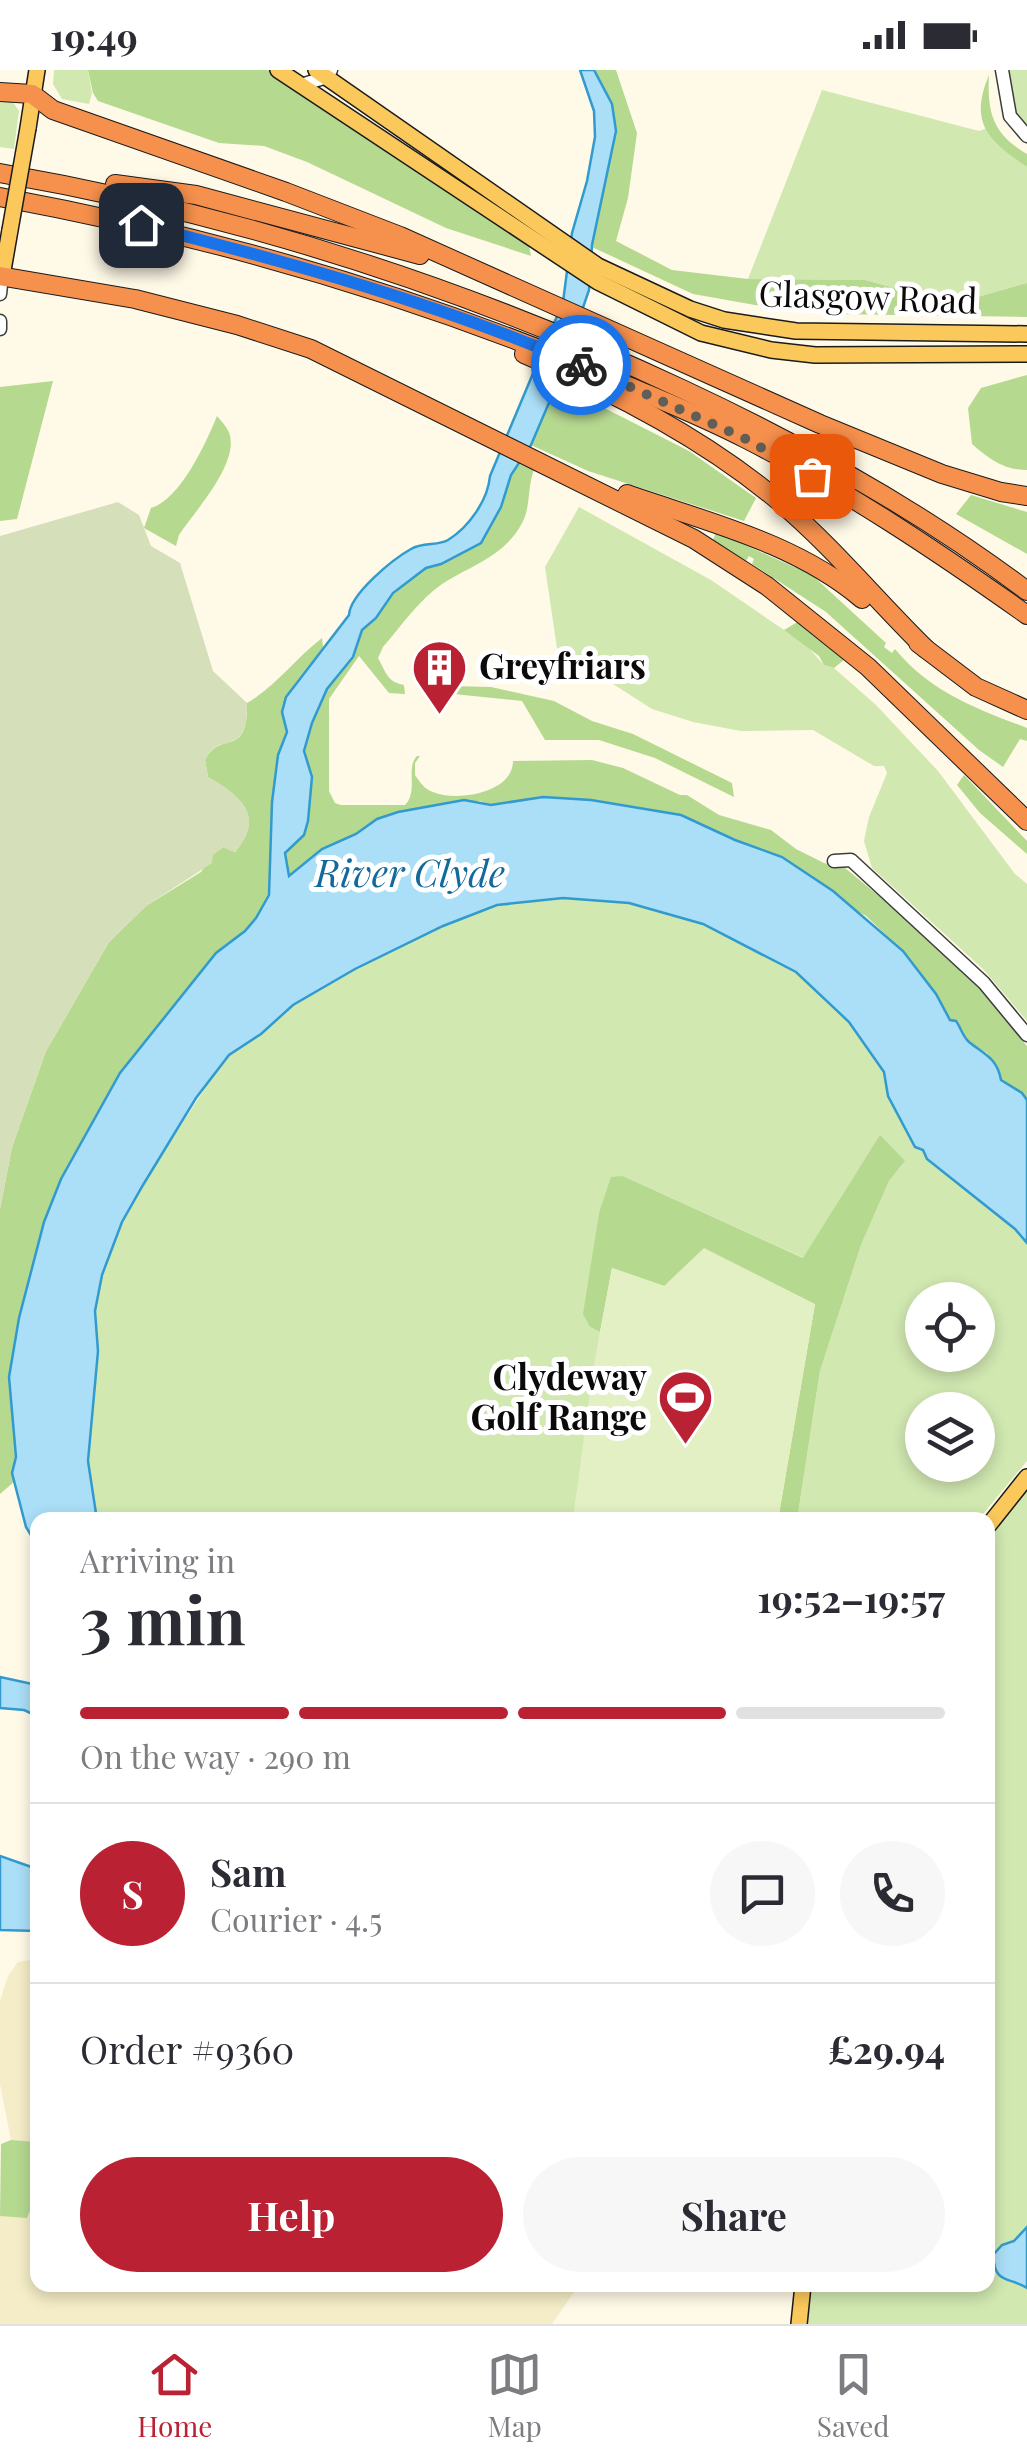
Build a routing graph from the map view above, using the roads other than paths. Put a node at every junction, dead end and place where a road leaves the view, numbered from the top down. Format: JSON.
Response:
{"nodes":[{"id":1,"x":37,"y":70,"type":"edge"},
{"id":2,"x":278,"y":70,"type":"edge"},
{"id":3,"x":1002,"y":70,"type":"edge"},
{"id":4,"x":320,"y":75,"type":"edge"},
{"id":5,"x":0,"y":92,"type":"edge"},
{"id":6,"x":32,"y":94,"type":"junction"},
{"id":7,"x":1027,"y":136,"type":"edge"},
{"id":8,"x":0,"y":172,"type":"edge"},
{"id":9,"x":0,"y":197,"type":"edge"},
{"id":10,"x":560,"y":249,"type":"junction"},
{"id":11,"x":598,"y":274,"type":"junction"},
{"id":12,"x":491,"y":276,"type":"junction"},
{"id":13,"x":0,"y":282,"type":"edge"},
{"id":14,"x":0,"y":321,"type":"edge"},
{"id":15,"x":0,"y":329,"type":"edge"},
{"id":16,"x":1027,"y":334,"type":"edge"},
{"id":17,"x":1027,"y":354,"type":"edge"},
{"id":18,"x":564,"y":365,"type":"junction"},
{"id":19,"x":560,"y":471,"type":"junction"},
{"id":20,"x":1027,"y":496,"type":"edge"},
{"id":21,"x":1027,"y":591,"type":"edge"},
{"id":22,"x":1027,"y":616,"type":"edge"},
{"id":23,"x":926,"y":649,"type":"junction"},
{"id":24,"x":1027,"y":710,"type":"edge"},
{"id":25,"x":1027,"y":821,"type":"edge"},
{"id":26,"x":834,"y":861,"type":"dead end"},
{"id":27,"x":1027,"y":1035,"type":"edge"},
{"id":28,"x":1027,"y":1477,"type":"edge"},
{"id":29,"x":995,"y":1517,"type":"edge"},
{"id":30,"x":802,"y":2292,"type":"edge"},
{"id":31,"x":799,"y":2324,"type":"edge"}],
"edges":[{"from":1,"to":6,"type":"main road"},
{"from":2,"to":4,"type":"main road"},
{"from":3,"to":7,"type":"street"},
{"from":4,"to":10,"type":"main road"},
{"from":4,"to":10,"type":"main road"},
{"from":5,"to":6,"type":"highway"},
{"from":6,"to":12,"type":"highway"},
{"from":6,"to":13,"type":"main road","bridge":true},
{"from":8,"to":12,"type":"highway"},
{"from":8,"to":21,"type":"highway"},
{"from":9,"to":18,"type":"highway"},
{"from":10,"to":11,"type":"main road"},
{"from":11,"to":16,"type":"main road","name":"Glasgow Road"},
{"from":11,"to":17,"type":"main road","name":"Glasgow Road"},
{"from":12,"to":20,"type":"highway"},
{"from":13,"to":19,"type":"highway"},
{"from":14,"to":15,"type":"street"},
{"from":18,"to":22,"type":"highway"},
{"from":18,"to":23,"type":"highway"},
{"from":19,"to":23,"type":"highway"},
{"from":19,"to":25,"type":"highway"},
{"from":23,"to":24,"type":"highway"},
{"from":26,"to":27,"type":"street"},
{"from":28,"to":29,"type":"main road"},
{"from":30,"to":31,"type":"main road"}]}
